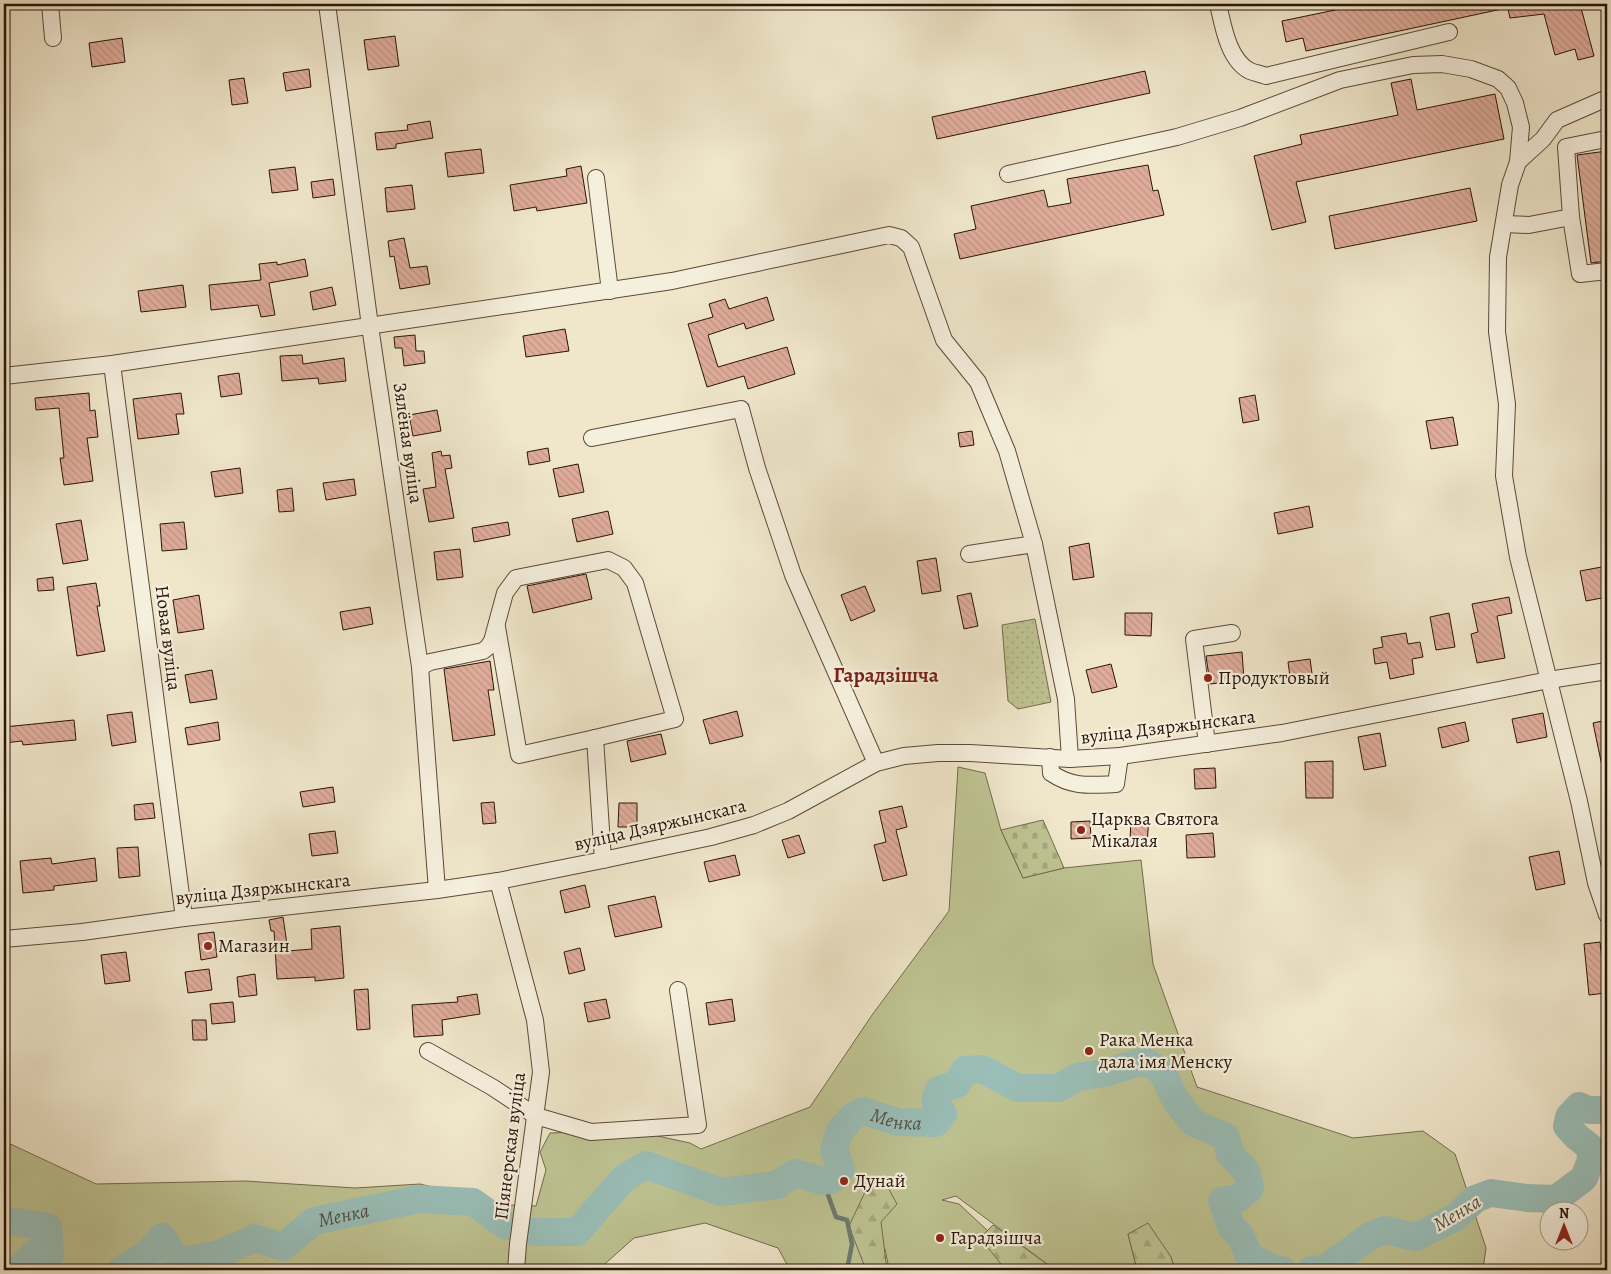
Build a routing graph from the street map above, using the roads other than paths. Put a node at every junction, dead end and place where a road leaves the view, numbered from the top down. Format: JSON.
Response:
{"nodes":[{"id":1,"x":50,"y":4,"type":"edge"},
{"id":2,"x":327,"y":4,"type":"edge"},
{"id":3,"x":1218,"y":4,"type":"edge"},
{"id":4,"x":1449,"y":32,"type":"dead end"},
{"id":5,"x":54,"y":38,"type":"dead end"},
{"id":6,"x":1607,"y":98,"type":"edge"},
{"id":7,"x":1606,"y":139,"type":"edge"},
{"id":8,"x":1518,"y":162,"type":"junction"},
{"id":9,"x":1008,"y":174,"type":"dead end"},
{"id":10,"x":596,"y":178,"type":"dead end"},
{"id":11,"x":1571,"y":217,"type":"junction"},
{"id":12,"x":1504,"y":224,"type":"junction"},
{"id":13,"x":1607,"y":271,"type":"edge"},
{"id":14,"x":610,"y":290,"type":"junction"},
{"id":15,"x":370,"y":326,"type":"junction"},
{"id":16,"x":112,"y":364,"type":"junction"},
{"id":17,"x":4,"y":376,"type":"edge"},
{"id":18,"x":592,"y":438,"type":"dead end"},
{"id":19,"x":1034,"y":544,"type":"junction"},
{"id":20,"x":969,"y":554,"type":"dead end"},
{"id":21,"x":496,"y":626,"type":"junction"},
{"id":22,"x":1232,"y":633,"type":"dead end"},
{"id":23,"x":420,"y":667,"type":"junction"},
{"id":24,"x":1607,"y":671,"type":"edge"},
{"id":25,"x":1549,"y":680,"type":"junction"},
{"id":26,"x":595,"y":738,"type":"junction"},
{"id":27,"x":1207,"y":744,"type":"junction"},
{"id":28,"x":1120,"y":756,"type":"junction"},
{"id":29,"x":1050,"y":757,"type":"junction"},
{"id":30,"x":1070,"y":758,"type":"junction"},
{"id":31,"x":876,"y":763,"type":"junction"},
{"id":32,"x":603,"y":860,"type":"junction"},
{"id":33,"x":498,"y":881,"type":"junction"},
{"id":34,"x":437,"y":890,"type":"junction"},
{"id":35,"x":1607,"y":915,"type":"edge"},
{"id":36,"x":184,"y":918,"type":"junction"},
{"id":37,"x":4,"y":939,"type":"edge"},
{"id":38,"x":678,"y":990,"type":"dead end"},
{"id":39,"x":428,"y":1052,"type":"dead end"},
{"id":40,"x":536,"y":1116,"type":"junction"},
{"id":41,"x":516,"y":1270,"type":"edge"}],
"edges":[{"from":1,"to":5,"type":"street"},
{"from":2,"to":15,"type":"street","name":"Зялёная вуліца"},
{"from":3,"to":4,"type":"street"},
{"from":6,"to":8,"type":"street"},
{"from":7,"to":11,"type":"street"},
{"from":8,"to":9,"type":"street"},
{"from":8,"to":12,"type":"street"},
{"from":10,"to":14,"type":"street"},
{"from":11,"to":12,"type":"street"},
{"from":11,"to":13,"type":"street"},
{"from":12,"to":25,"type":"street"},
{"from":14,"to":15,"type":"street"},
{"from":14,"to":19,"type":"street"},
{"from":15,"to":16,"type":"street"},
{"from":15,"to":23,"type":"street","name":"Зялёная вуліца"},
{"from":16,"to":17,"type":"street"},
{"from":16,"to":36,"type":"street","name":"Новая вуліца"},
{"from":18,"to":31,"type":"street"},
{"from":19,"to":20,"type":"street"},
{"from":19,"to":30,"type":"street"},
{"from":21,"to":23,"type":"street"},
{"from":21,"to":26,"type":"street"},
{"from":21,"to":26,"type":"street"},
{"from":22,"to":27,"type":"street"},
{"from":23,"to":34,"type":"street","name":"Зялёная вуліца"},
{"from":24,"to":25,"type":"street","name":"вуліца Дзяржынскага"},
{"from":25,"to":27,"type":"street","name":"вуліца Дзяржынскага"},
{"from":25,"to":35,"type":"street"},
{"from":26,"to":32,"type":"street"},
{"from":27,"to":28,"type":"street","name":"вуліца Дзяржынскага"},
{"from":28,"to":29,"type":"street"},
{"from":28,"to":30,"type":"street","name":"вуліца Дзяржынскага"},
{"from":29,"to":30,"type":"street","name":"вуліца Дзяржынскага"},
{"from":29,"to":31,"type":"street","name":"вуліца Дзяржынскага"},
{"from":31,"to":32,"type":"street","name":"вуліца Дзяржынскага"},
{"from":32,"to":33,"type":"street","name":"вуліца Дзяржынскага"},
{"from":33,"to":34,"type":"street","name":"вуліца Дзяржынскага"},
{"from":33,"to":40,"type":"street","name":"Піянерская вуліца"},
{"from":34,"to":36,"type":"street","name":"вуліца Дзяржынскага"},
{"from":36,"to":37,"type":"street","name":"вуліца Дзяржынскага"},
{"from":38,"to":40,"type":"street"},
{"from":39,"to":40,"type":"street"},
{"from":40,"to":41,"type":"street","name":"Піянерская вуліца"}]}
